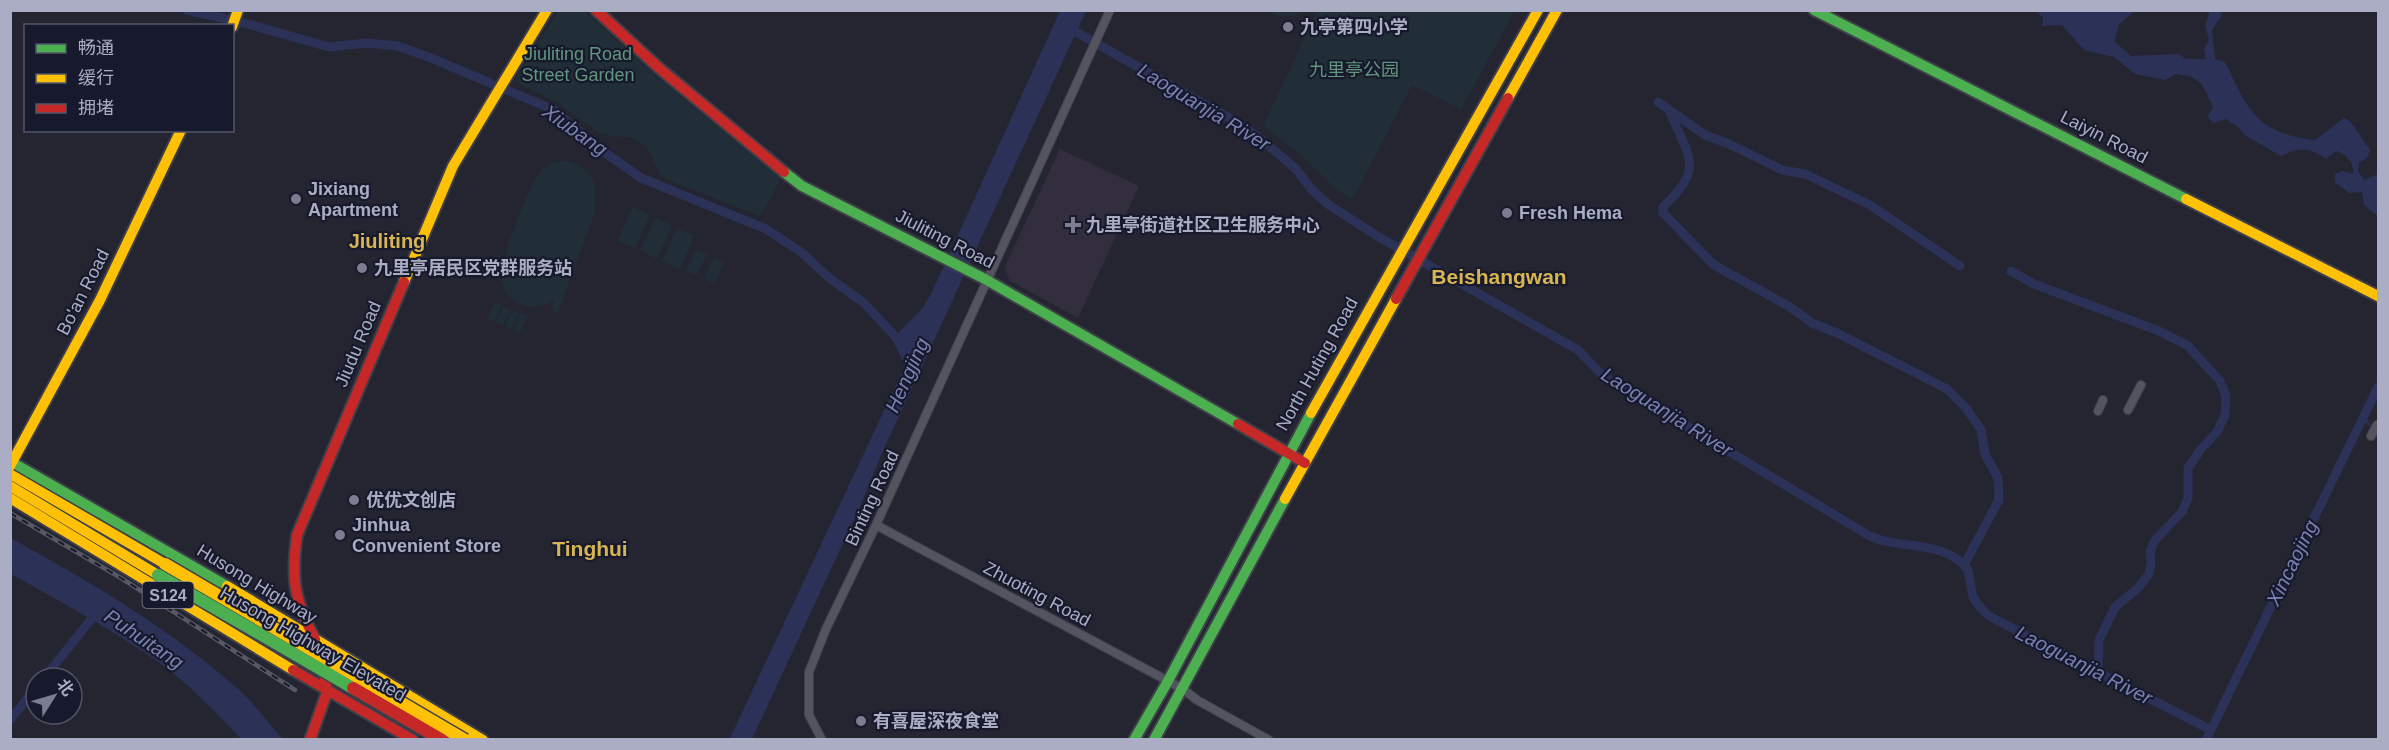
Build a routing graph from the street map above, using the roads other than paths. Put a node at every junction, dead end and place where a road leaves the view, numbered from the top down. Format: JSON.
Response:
{"nodes":[{"id":1,"x":547,"y":10,"type":"edge"},
{"id":2,"x":596,"y":10,"type":"edge"},
{"id":3,"x":1110,"y":10,"type":"edge"},
{"id":4,"x":1538,"y":10,"type":"edge"},
{"id":5,"x":1557,"y":10,"type":"edge"},
{"id":6,"x":1814,"y":10,"type":"edge"},
{"id":7,"x":181,"y":132,"type":"edge"},
{"id":8,"x":988,"y":281,"type":"junction"},
{"id":9,"x":2379,"y":296,"type":"edge"},
{"id":10,"x":2141,"y":385,"type":"dead end"},
{"id":11,"x":2103,"y":400,"type":"dead end"},
{"id":12,"x":2128,"y":410,"type":"dead end"},
{"id":13,"x":2098,"y":411,"type":"dead end"},
{"id":14,"x":1288,"y":454,"type":"junction"},
{"id":15,"x":1305,"y":463,"type":"junction"},
{"id":16,"x":11,"y":466,"type":"edge"},
{"id":17,"x":10,"y":486,"type":"edge"},
{"id":18,"x":10,"y":498,"type":"edge"},
{"id":19,"x":876,"y":525,"type":"junction"},
{"id":20,"x":162,"y":570,"type":"junction"},
{"id":21,"x":316,"y":640,"type":"junction"},
{"id":22,"x":1168,"y":681,"type":"junction"},
{"id":23,"x":1183,"y":689,"type":"junction"},
{"id":24,"x":327,"y":692,"type":"junction"},
{"id":25,"x":310,"y":740,"type":"edge"},
{"id":26,"x":412,"y":740,"type":"edge"},
{"id":27,"x":442,"y":740,"type":"edge"},
{"id":28,"x":465,"y":740,"type":"edge"},
{"id":29,"x":483,"y":740,"type":"edge"},
{"id":30,"x":822,"y":740,"type":"edge"},
{"id":31,"x":1134,"y":740,"type":"edge"},
{"id":32,"x":1154,"y":740,"type":"edge"},
{"id":33,"x":1269,"y":740,"type":"edge"}],
"edges":[{"from":1,"to":21,"type":"street","name":"Jiudu Road"},
{"from":2,"to":8,"type":"street","name":"Jiuliting Road"},
{"from":3,"to":8,"type":"street","name":"Binting Road"},
{"from":4,"to":14,"type":"street","name":"North Huting Road"},
{"from":5,"to":15,"type":"street","name":"North Huting Road"},
{"from":6,"to":9,"type":"street","name":"Laiyin Road"},
{"from":7,"to":16,"type":"street","name":"Bo'an Road"},
{"from":8,"to":14,"type":"street","name":"Jiuliting Road"},
{"from":8,"to":19,"type":"street","name":"Binting Road"},
{"from":10,"to":12,"type":"street"},
{"from":11,"to":13,"type":"street"},
{"from":14,"to":15,"type":"street","name":"Jiuliting Road"},
{"from":14,"to":22,"type":"street","name":"North Huting Road"},
{"from":15,"to":23,"type":"street","name":"North Huting Road"},
{"from":16,"to":20,"type":"street","name":"Husong Highway Elevated"},
{"from":16,"to":21,"type":"street","name":"Husong Highway","number":"S124"},
{"from":17,"to":20,"type":"street","name":"Husong Highway Elevated"},
{"from":18,"to":24,"type":"street","number":"S124"},
{"from":19,"to":22,"type":"street","name":"Zhuoting Road"},
{"from":19,"to":30,"type":"street","name":"Binting Road"},
{"from":20,"to":27,"type":"street","name":"Husong Highway Elevated","bridge":true},
{"from":20,"to":28,"type":"street","name":"Husong Highway Elevated","bridge":true},
{"from":21,"to":24,"type":"street","name":"Jiudu Road"},
{"from":21,"to":29,"type":"street","name":"Husong Highway","number":"S124"},
{"from":22,"to":23,"type":"street","name":"Zhuoting Road"},
{"from":22,"to":31,"type":"street","name":"North Huting Road"},
{"from":23,"to":32,"type":"street","name":"North Huting Road"},
{"from":23,"to":33,"type":"street","name":"Zhuoting Road"},
{"from":24,"to":25,"type":"street"},
{"from":24,"to":26,"type":"street","number":"S124"}]}
